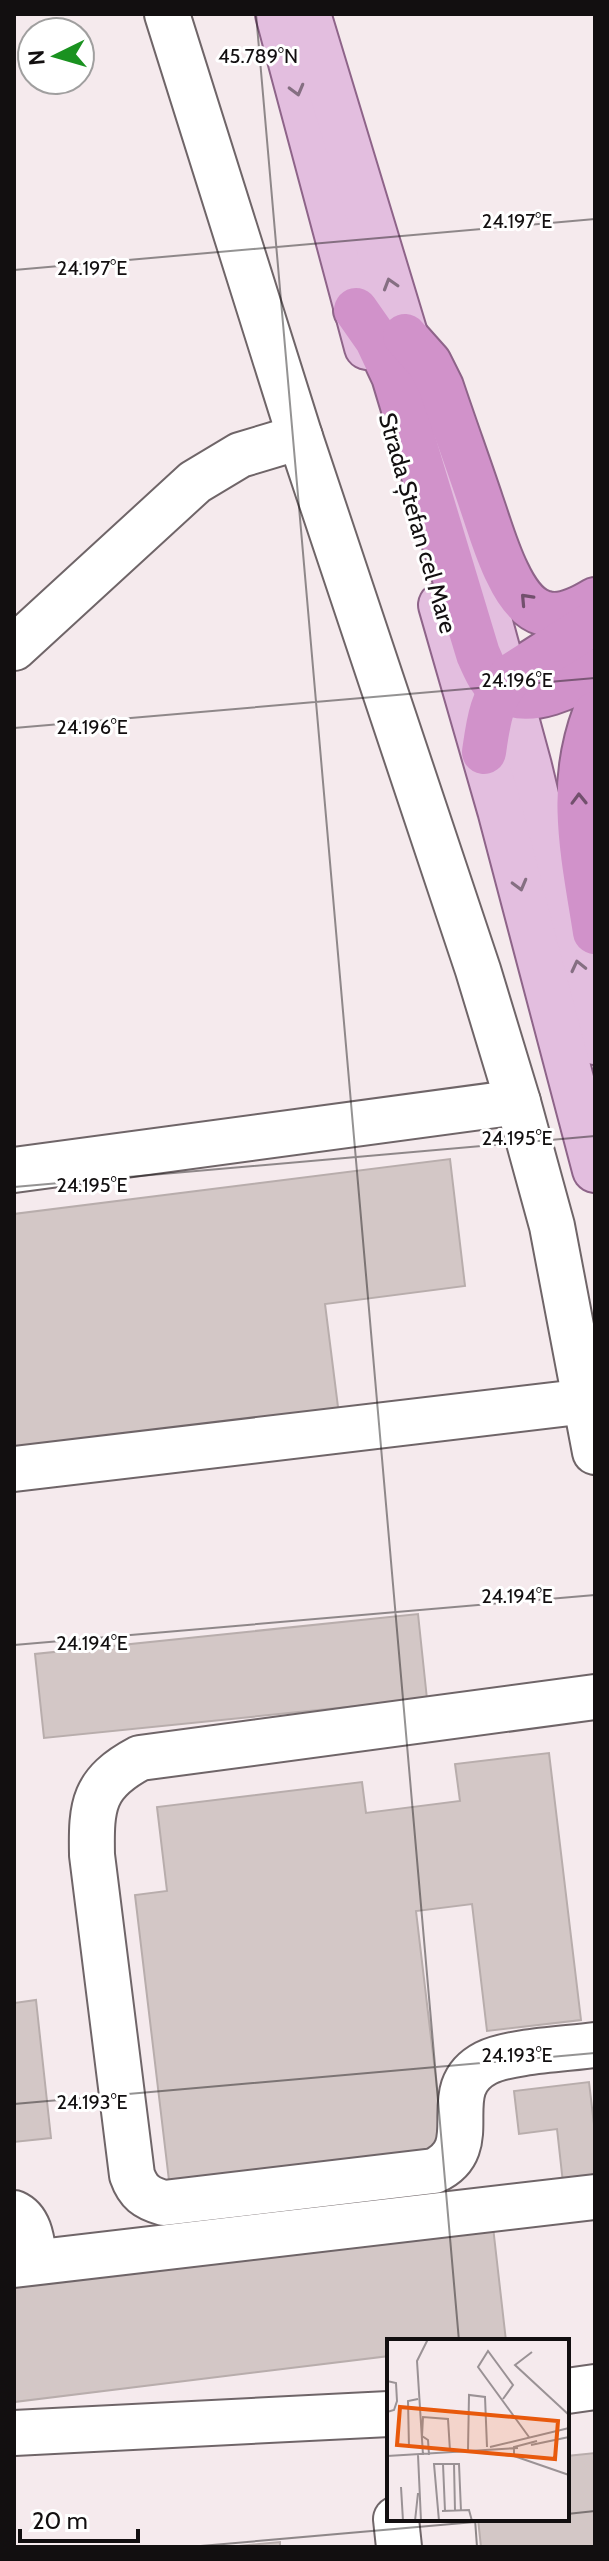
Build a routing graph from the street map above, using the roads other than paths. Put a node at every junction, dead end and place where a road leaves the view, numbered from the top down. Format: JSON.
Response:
{"nodes":[{"id":1,"x":167,"y":14,"type":"edge"},
{"id":2,"x":278,"y":14,"type":"edge"},
{"id":3,"x":308,"y":14,"type":"edge"},
{"id":4,"x":356,"y":310,"type":"junction"},
{"id":5,"x":405,"y":336,"type":"junction"},
{"id":6,"x":300,"y":437,"type":"junction"},
{"id":7,"x":595,"y":600,"type":"edge"},
{"id":8,"x":595,"y":622,"type":"edge"},
{"id":9,"x":14,"y":648,"type":"edge"},
{"id":10,"x":595,"y":671,"type":"edge"},
{"id":11,"x":505,"y":688,"type":"junction"},
{"id":12,"x":595,"y":714,"type":"edge"},
{"id":13,"x":484,"y":752,"type":"junction"},
{"id":14,"x":595,"y":932,"type":"edge"},
{"id":15,"x":595,"y":1042,"type":"edge"},
{"id":16,"x":518,"y":1102,"type":"junction"},
{"id":17,"x":14,"y":1170,"type":"edge"},
{"id":18,"x":595,"y":1170,"type":"edge"},
{"id":19,"x":587,"y":1401,"type":"junction"},
{"id":20,"x":595,"y":1452,"type":"edge"},
{"id":21,"x":14,"y":1469,"type":"edge"},
{"id":22,"x":595,"y":1697,"type":"edge"},
{"id":23,"x":595,"y":2045,"type":"edge"},
{"id":24,"x":595,"y":2197,"type":"edge"},
{"id":25,"x":14,"y":2213,"type":"edge"},
{"id":26,"x":24,"y":2264,"type":"edge"},
{"id":27,"x":595,"y":2387,"type":"edge"},
{"id":28,"x":569,"y":2391,"type":"edge"},
{"id":29,"x":387,"y":2414,"type":"edge"},
{"id":30,"x":14,"y":2433,"type":"edge"},
{"id":31,"x":396,"y":2521,"type":"edge"},
{"id":32,"x":399,"y":2547,"type":"edge"}],
"edges":[{"from":1,"to":6,"type":"lane"},
{"from":2,"to":4,"type":"main road","name":"Strada Ștefan cel Mare","one_way":true},
{"from":5,"to":3,"type":"main road","name":"Strada Ștefan cel Mare","one_way":true},
{"from":4,"to":11,"type":"highway"},
{"from":4,"to":13,"type":"main road","name":"Strada Ștefan cel Mare"},
{"from":7,"to":5,"type":"highway","one_way":true},
{"from":5,"to":11,"type":"main road","name":"Strada Ștefan cel Mare"},
{"from":6,"to":9,"type":"lane"},
{"from":6,"to":16,"type":"lane"},
{"from":8,"to":11,"type":"highway"},
{"from":10,"to":11,"type":"highway"},
{"from":11,"to":13,"type":"highway"},
{"from":15,"to":11,"type":"main road","name":"Strada Ștefan cel Mare","one_way":true},
{"from":14,"to":12,"type":"highway","one_way":true},
{"from":13,"to":18,"type":"main road","name":"Strada Ștefan cel Mare","one_way":true},
{"from":16,"to":17,"type":"lane"},
{"from":16,"to":19,"type":"lane"},
{"from":19,"to":20,"type":"lane"},
{"from":19,"to":21,"type":"lane"},
{"from":22,"to":23,"type":"lane"},
{"from":24,"to":26,"type":"lane"},
{"from":25,"to":26,"type":"lane"},
{"from":27,"to":28,"type":"lane"},
{"from":29,"to":30,"type":"lane"},
{"from":31,"to":32,"type":"lane"}]}
